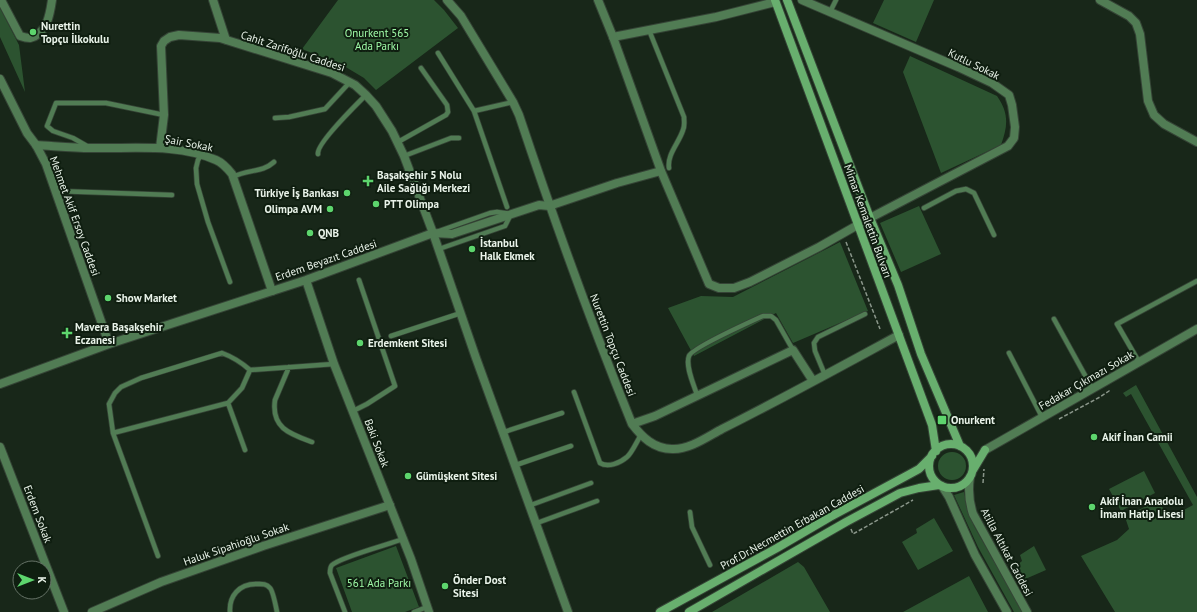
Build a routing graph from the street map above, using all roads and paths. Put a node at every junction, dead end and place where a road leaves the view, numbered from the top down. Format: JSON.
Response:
{"nodes":[{"id":1,"x":1,"y":0,"type":"edge"},
{"id":2,"x":52,"y":0,"type":"edge"},
{"id":3,"x":214,"y":0,"type":"edge"},
{"id":4,"x":448,"y":0,"type":"edge"},
{"id":5,"x":598,"y":0,"type":"edge"},
{"id":6,"x":787,"y":0,"type":"edge"},
{"id":7,"x":802,"y":0,"type":"edge"},
{"id":8,"x":836,"y":0,"type":"edge"},
{"id":9,"x":1100,"y":0,"type":"edge"},
{"id":10,"x":775,"y":1,"type":"edge"},
{"id":11,"x":812,"y":2,"type":"edge"},
{"id":12,"x":830,"y":12,"type":"junction"},
{"id":13,"x":649,"y":30,"type":"junction"},
{"id":14,"x":613,"y":37,"type":"junction"},
{"id":15,"x":226,"y":40,"type":"junction"},
{"id":16,"x":438,"y":53,"type":"dead end"},
{"id":17,"x":421,"y":68,"type":"dead end"},
{"id":18,"x":0,"y":79,"type":"edge"},
{"id":19,"x":350,"y":82,"type":"junction"},
{"id":20,"x":366,"y":95,"type":"junction"},
{"id":21,"x":513,"y":102,"type":"junction"},
{"id":22,"x":474,"y":111,"type":"junction"},
{"id":23,"x":164,"y":115,"type":"junction"},
{"id":24,"x":275,"y":118,"type":"dead end"},
{"id":25,"x":459,"y":138,"type":"dead end"},
{"id":26,"x":398,"y":142,"type":"junction"},
{"id":27,"x":1197,"y":142,"type":"edge"},
{"id":28,"x":36,"y":145,"type":"junction"},
{"id":29,"x":89,"y":148,"type":"junction"},
{"id":30,"x":160,"y":148,"type":"junction"},
{"id":31,"x":318,"y":154,"type":"dead end"},
{"id":32,"x":201,"y":155,"type":"junction"},
{"id":33,"x":404,"y":156,"type":"junction"},
{"id":34,"x":274,"y":162,"type":"dead end"},
{"id":35,"x":665,"y":170,"type":"junction"},
{"id":36,"x":233,"y":177,"type":"junction"},
{"id":37,"x":56,"y":191,"type":"junction"},
{"id":38,"x":172,"y":195,"type":"dead end"},
{"id":39,"x":549,"y":206,"type":"junction"},
{"id":40,"x":924,"y":208,"type":"dead end"},
{"id":41,"x":509,"y":211,"type":"junction"},
{"id":42,"x":870,"y":218,"type":"junction"},
{"id":43,"x":858,"y":225,"type":"junction"},
{"id":44,"x":433,"y":233,"type":"junction"},
{"id":45,"x":842,"y":233,"type":"junction"},
{"id":46,"x":994,"y":235,"type":"dead end"},
{"id":47,"x":439,"y":249,"type":"junction"},
{"id":48,"x":306,"y":280,"type":"junction"},
{"id":49,"x":359,"y":280,"type":"dead end"},
{"id":50,"x":1197,"y":281,"type":"edge"},
{"id":51,"x":230,"y":282,"type":"dead end"},
{"id":52,"x":272,"y":291,"type":"junction"},
{"id":53,"x":461,"y":313,"type":"junction"},
{"id":54,"x":865,"y":314,"type":"dead end"},
{"id":55,"x":1054,"y":319,"type":"dead end"},
{"id":56,"x":880,"y":329,"type":"dead end"},
{"id":57,"x":1197,"y":329,"type":"edge"},
{"id":58,"x":899,"y":335,"type":"junction"},
{"id":59,"x":391,"y":336,"type":"dead end"},
{"id":60,"x":109,"y":344,"type":"junction"},
{"id":61,"x":793,"y":350,"type":"junction"},
{"id":62,"x":1009,"y":353,"type":"dead end"},
{"id":63,"x":1139,"y":362,"type":"junction"},
{"id":64,"x":334,"y":364,"type":"junction"},
{"id":65,"x":289,"y":367,"type":"junction"},
{"id":66,"x":250,"y":370,"type":"junction"},
{"id":67,"x":825,"y":375,"type":"junction"},
{"id":68,"x":813,"y":381,"type":"junction"},
{"id":69,"x":0,"y":384,"type":"edge"},
{"id":70,"x":1092,"y":388,"type":"junction"},
{"id":71,"x":574,"y":392,"type":"dead end"},
{"id":72,"x":697,"y":395,"type":"junction"},
{"id":73,"x":1100,"y":397,"type":"dead end"},
{"id":74,"x":228,"y":403,"type":"junction"},
{"id":75,"x":353,"y":411,"type":"junction"},
{"id":76,"x":562,"y":413,"type":"dead end"},
{"id":77,"x":1042,"y":417,"type":"junction"},
{"id":78,"x":1056,"y":420,"type":"dead end"},
{"id":79,"x":632,"y":424,"type":"junction"},
{"id":80,"x":504,"y":432,"type":"junction"},
{"id":81,"x":113,"y":433,"type":"junction"},
{"id":82,"x":641,"y":435,"type":"junction"},
{"id":83,"x":312,"y":442,"type":"dead end"},
{"id":84,"x":0,"y":446,"type":"edge"},
{"id":85,"x":571,"y":446,"type":"dead end"},
{"id":86,"x":962,"y":448,"type":"junction"},
{"id":87,"x":245,"y":450,"type":"dead end"},
{"id":88,"x":985,"y":450,"type":"junction"},
{"id":89,"x":934,"y":454,"type":"junction"},
{"id":90,"x":516,"y":465,"type":"junction"},
{"id":91,"x":972,"y":474,"type":"junction"},
{"id":92,"x":591,"y":483,"type":"dead end"},
{"id":93,"x":940,"y":486,"type":"junction"},
{"id":94,"x":914,"y":500,"type":"dead end"},
{"id":95,"x":597,"y":501,"type":"dead end"},
{"id":96,"x":530,"y":504,"type":"junction"},
{"id":97,"x":390,"y":506,"type":"junction"},
{"id":98,"x":690,"y":512,"type":"dead end"},
{"id":99,"x":846,"y":522,"type":"junction"},
{"id":100,"x":537,"y":523,"type":"junction"},
{"id":101,"x":403,"y":540,"type":"junction"},
{"id":102,"x":158,"y":556,"type":"dead end"},
{"id":103,"x":710,"y":564,"type":"dead end"},
{"id":104,"x":428,"y":610,"type":"edge"},
{"id":105,"x":64,"y":612,"type":"edge"},
{"id":106,"x":92,"y":612,"type":"edge"},
{"id":107,"x":230,"y":612,"type":"edge"},
{"id":108,"x":277,"y":612,"type":"edge"},
{"id":109,"x":345,"y":612,"type":"edge"},
{"id":110,"x":414,"y":612,"type":"edge"},
{"id":111,"x":568,"y":612,"type":"edge"},
{"id":112,"x":660,"y":612,"type":"edge"},
{"id":113,"x":689,"y":612,"type":"edge"},
{"id":114,"x":1007,"y":612,"type":"edge"},
{"id":115,"x":1027,"y":612,"type":"edge"}],
"edges":[{"from":1,"to":2,"type":"street"},
{"from":3,"to":15,"type":"street"},
{"from":4,"to":21,"type":"street","name":"Nurettin Topçu Caddesi"},
{"from":5,"to":14,"type":"street","name":"Kutlu Sokak"},
{"from":6,"to":42,"type":"main road","name":"Mimar Kemalettin Bulvarı"},
{"from":7,"to":11,"type":"street","name":"Kutlu Sokak"},
{"from":8,"to":12,"type":"lane"},
{"from":9,"to":27,"type":"street"},
{"from":10,"to":13,"type":"street"},
{"from":10,"to":43,"type":"main road","name":"Mimar Kemalettin Bulvarı"},
{"from":11,"to":12,"type":"street","name":"Kutlu Sokak"},
{"from":12,"to":42,"type":"street","name":"Kutlu Sokak"},
{"from":13,"to":14,"type":"street"},
{"from":13,"to":35,"type":"lane"},
{"from":14,"to":35,"type":"street","name":"Kutlu Sokak"},
{"from":15,"to":19,"type":"street","name":"Cahit Zarifoğlu Caddesi"},
{"from":15,"to":23,"type":"street","name":"Cahit Zarifoğlu Caddesi"},
{"from":16,"to":22,"type":"lane"},
{"from":17,"to":26,"type":"lane"},
{"from":18,"to":28,"type":"street","name":"Mehmet Akif Ersoy Caddesi"},
{"from":19,"to":20,"type":"street","name":"Cahit Zarifoğlu Caddesi"},
{"from":19,"to":24,"type":"lane"},
{"from":20,"to":26,"type":"street","name":"Cahit Zarifoğlu Caddesi"},
{"from":20,"to":31,"type":"lane"},
{"from":21,"to":22,"type":"lane"},
{"from":21,"to":39,"type":"street","name":"Nurettin Topçu Caddesi"},
{"from":22,"to":41,"type":"lane"},
{"from":23,"to":29,"type":"lane"},
{"from":23,"to":30,"type":"street","name":"Cahit Zarifoğlu Caddesi"},
{"from":25,"to":33,"type":"lane"},
{"from":26,"to":33,"type":"street","name":"Cahit Zarifoğlu Caddesi"},
{"from":28,"to":29,"type":"street","name":"Şair Sokak"},
{"from":28,"to":37,"type":"street","name":"Mehmet Akif Ersoy Caddesi"},
{"from":29,"to":30,"type":"street","name":"Şair Sokak"},
{"from":30,"to":32,"type":"street","name":"Şair Sokak"},
{"from":32,"to":36,"type":"street","name":"Şair Sokak"},
{"from":32,"to":51,"type":"lane"},
{"from":33,"to":44,"type":"street","name":"Cahit Zarifoğlu Caddesi"},
{"from":34,"to":36,"type":"lane"},
{"from":35,"to":39,"type":"street","name":"Erdem Beyazıt Caddesi"},
{"from":35,"to":45,"type":"street","name":"Kutlu Sokak"},
{"from":36,"to":52,"type":"street","name":"Şair Sokak"},
{"from":37,"to":38,"type":"lane"},
{"from":37,"to":60,"type":"street","name":"Mehmet Akif Ersoy Caddesi"},
{"from":39,"to":41,"type":"street","name":"Erdem Beyazıt Caddesi"},
{"from":39,"to":79,"type":"street","name":"Nurettin Topçu Caddesi"},
{"from":40,"to":46,"type":"lane"},
{"from":41,"to":44,"type":"street","name":"Erdem Beyazıt Caddesi"},
{"from":41,"to":47,"type":"lane"},
{"from":42,"to":43,"type":"street","name":"Kutlu Sokak"},
{"from":42,"to":86,"type":"main road","name":"Mimar Kemalettin Bulvarı"},
{"from":43,"to":45,"type":"street","name":"Kutlu Sokak"},
{"from":43,"to":58,"type":"main road","name":"Mimar Kemalettin Bulvarı"},
{"from":44,"to":47,"type":"street","name":"Cahit Zarifoğlu Caddesi"},
{"from":44,"to":48,"type":"street","name":"Erdem Beyazıt Caddesi"},
{"from":45,"to":56,"type":"path"},
{"from":47,"to":53,"type":"street","name":"Cahit Zarifoğlu Caddesi"},
{"from":48,"to":52,"type":"street","name":"Erdem Beyazıt Caddesi"},
{"from":48,"to":64,"type":"street","name":"Baki Sokak"},
{"from":49,"to":75,"type":"lane"},
{"from":50,"to":63,"type":"lane"},
{"from":52,"to":60,"type":"street","name":"Erdem Beyazıt Caddesi"},
{"from":53,"to":59,"type":"lane"},
{"from":53,"to":80,"type":"street","name":"Cahit Zarifoğlu Caddesi"},
{"from":54,"to":67,"type":"lane"},
{"from":55,"to":70,"type":"lane"},
{"from":57,"to":63,"type":"street","name":"Fedakar Çıkmazı Sokak"},
{"from":58,"to":67,"type":"street","name":"Nurettin Topçu Caddesi"},
{"from":58,"to":89,"type":"main road","name":"Mimar Kemalettin Bulvarı"},
{"from":60,"to":69,"type":"street","name":"Erdem Beyazıt Caddesi"},
{"from":61,"to":68,"type":"street"},
{"from":61,"to":72,"type":"street"},
{"from":61,"to":72,"type":"lane"},
{"from":62,"to":77,"type":"lane"},
{"from":63,"to":70,"type":"street","name":"Fedakar Çıkmazı Sokak"},
{"from":64,"to":65,"type":"lane"},
{"from":64,"to":75,"type":"street","name":"Baki Sokak"},
{"from":65,"to":66,"type":"lane"},
{"from":65,"to":83,"type":"lane"},
{"from":66,"to":74,"type":"lane"},
{"from":66,"to":81,"type":"lane"},
{"from":67,"to":68,"type":"street","name":"Nurettin Topçu Caddesi"},
{"from":68,"to":82,"type":"street","name":"Nurettin Topçu Caddesi"},
{"from":70,"to":77,"type":"street","name":"Fedakar Çıkmazı Sokak"},
{"from":71,"to":82,"type":"lane"},
{"from":72,"to":79,"type":"street"},
{"from":73,"to":78,"type":"path"},
{"from":74,"to":81,"type":"lane"},
{"from":74,"to":87,"type":"lane"},
{"from":75,"to":97,"type":"street","name":"Baki Sokak"},
{"from":76,"to":80,"type":"lane"},
{"from":77,"to":88,"type":"street","name":"Fedakar Çıkmazı Sokak"},
{"from":79,"to":82,"type":"street","name":"Nurettin Topçu Caddesi"},
{"from":80,"to":90,"type":"street","name":"Cahit Zarifoğlu Caddesi"},
{"from":81,"to":102,"type":"lane"},
{"from":84,"to":105,"type":"street","name":"Erdem Sokak"},
{"from":85,"to":90,"type":"lane"},
{"from":86,"to":88,"type":"main road"},
{"from":86,"to":89,"type":"main road"},
{"from":86,"to":91,"type":"main road"},
{"from":88,"to":91,"type":"main road"},
{"from":89,"to":93,"type":"main road"},
{"from":89,"to":112,"type":"main road","name":"Prof.Dr.Necmettin Erbakan Caddesi"},
{"from":90,"to":96,"type":"street","name":"Cahit Zarifoğlu Caddesi"},
{"from":91,"to":93,"type":"main road"},
{"from":91,"to":115,"type":"street","name":"Atilla Altıkat Caddesi"},
{"from":92,"to":96,"type":"lane"},
{"from":93,"to":99,"type":"main road","name":"Prof.Dr.Necmettin Erbakan Caddesi"},
{"from":93,"to":114,"type":"street"},
{"from":94,"to":99,"type":"path"},
{"from":95,"to":100,"type":"lane"},
{"from":96,"to":100,"type":"street","name":"Cahit Zarifoğlu Caddesi"},
{"from":97,"to":101,"type":"street","name":"Baki Sokak"},
{"from":97,"to":106,"type":"street","name":"Haluk Sipahioğlu Sokak"},
{"from":98,"to":103,"type":"lane"},
{"from":99,"to":113,"type":"main road","name":"Prof.Dr.Necmettin Erbakan Caddesi"},
{"from":100,"to":111,"type":"street","name":"Cahit Zarifoğlu Caddesi"},
{"from":101,"to":104,"type":"street","name":"Baki Sokak"},
{"from":101,"to":109,"type":"lane"},
{"from":104,"to":110,"type":"lane"},
{"from":107,"to":108,"type":"lane"}]}
